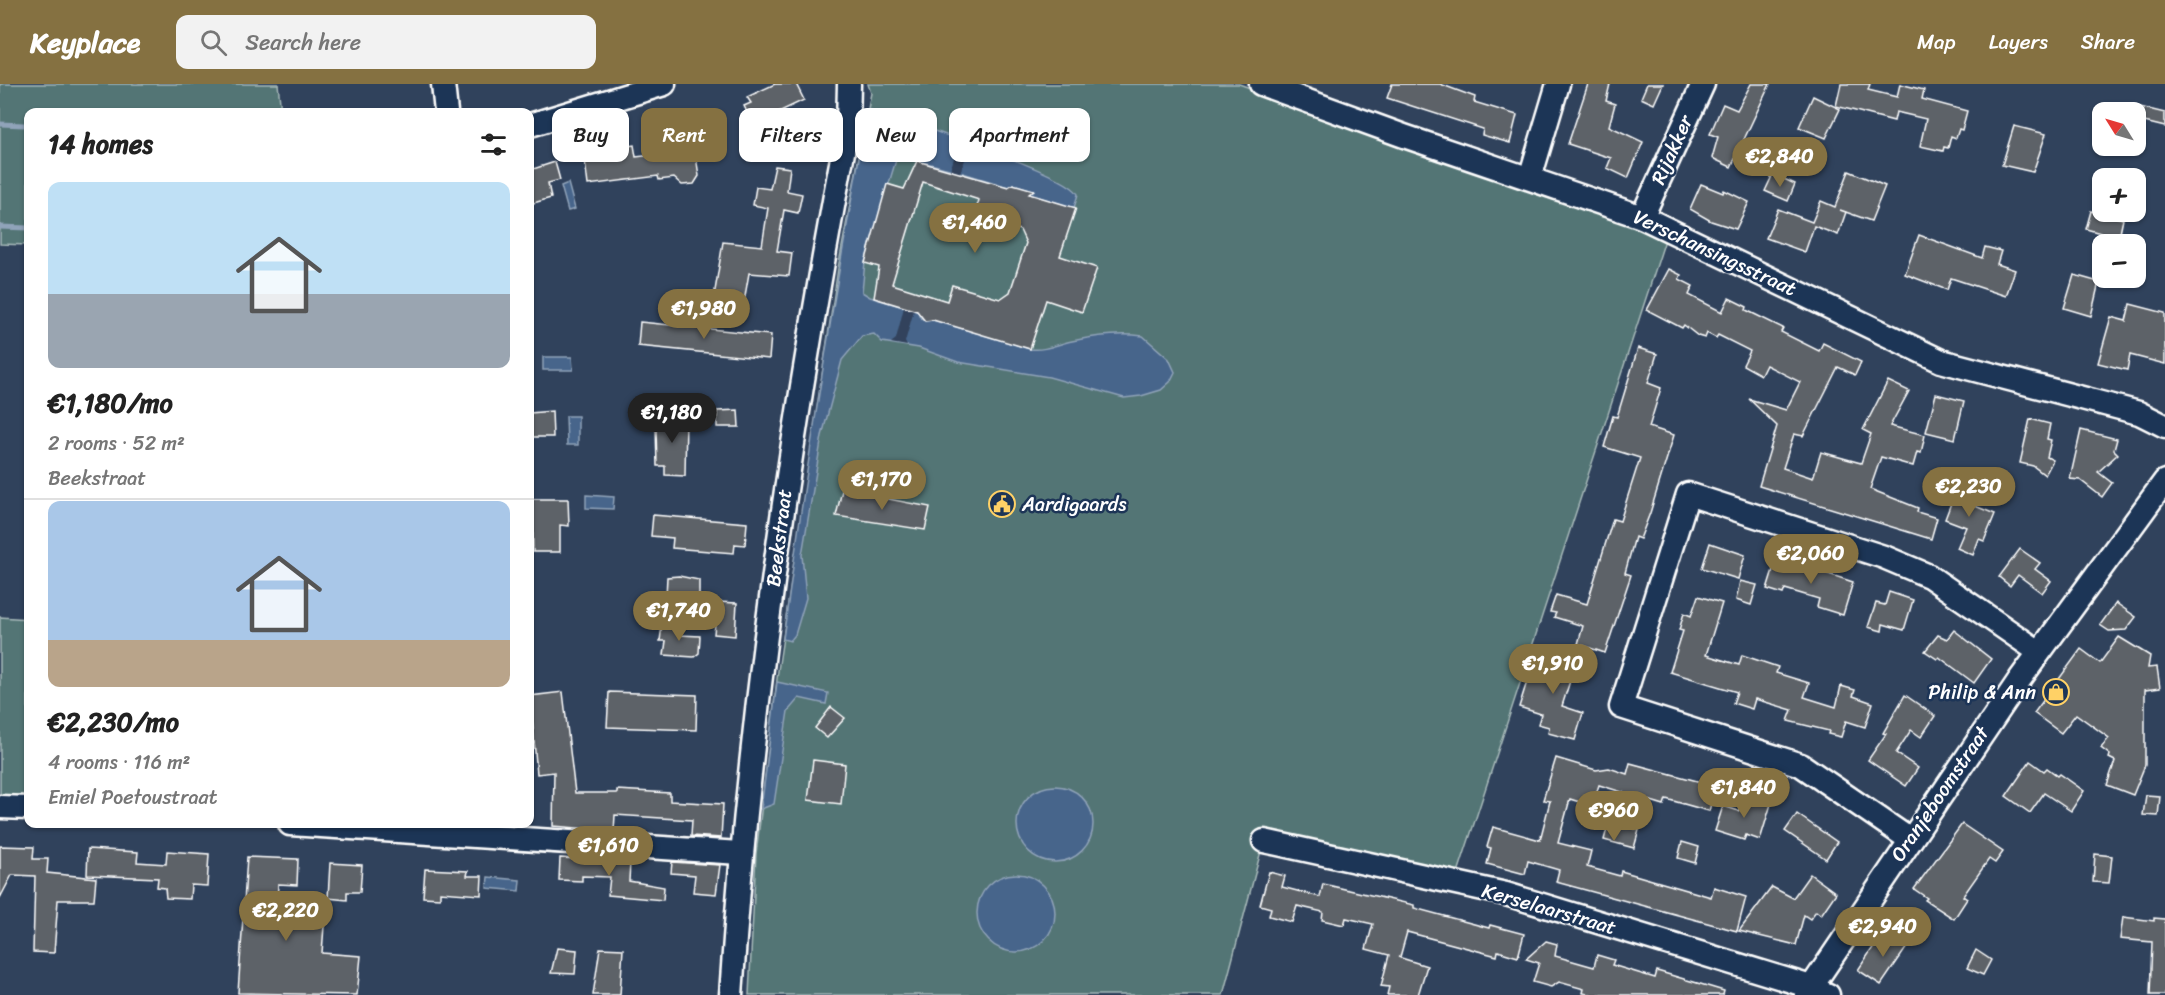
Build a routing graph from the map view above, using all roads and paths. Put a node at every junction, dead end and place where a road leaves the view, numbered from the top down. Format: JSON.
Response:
{"nodes":[{"id":1,"x":443,"y":84,"type":"edge"},
{"id":2,"x":664,"y":84,"type":"edge"},
{"id":3,"x":849,"y":84,"type":"edge"},
{"id":4,"x":1261,"y":84,"type":"edge"},
{"id":5,"x":1558,"y":84,"type":"edge"},
{"id":6,"x":1703,"y":84,"type":"edge"},
{"id":7,"x":446,"y":108,"type":"edge"},
{"id":8,"x":534,"y":124,"type":"edge"},
{"id":9,"x":1530,"y":178,"type":"junction"},
{"id":10,"x":1642,"y":217,"type":"junction"},
{"id":11,"x":2165,"y":426,"type":"edge"},
{"id":12,"x":2165,"y":481,"type":"edge"},
{"id":13,"x":2039,"y":652,"type":"junction"},
{"id":14,"x":0,"y":807,"type":"edge"},
{"id":15,"x":24,"y":808,"type":"edge"},
{"id":16,"x":422,"y":828,"type":"edge"},
{"id":17,"x":521,"y":831,"type":"edge"},
{"id":18,"x":1909,"y":839,"type":"junction"},
{"id":19,"x":1264,"y":841,"type":"dead end"},
{"id":20,"x":741,"y":853,"type":"junction"},
{"id":21,"x":1815,"y":992,"type":"edge"},
{"id":22,"x":731,"y":995,"type":"edge"}],
"edges":[{"from":1,"to":7,"type":"street"},
{"from":2,"to":8,"type":"street"},
{"from":3,"to":20,"type":"street","name":"Beekstraat"},
{"from":4,"to":9,"type":"street","name":"Verschansingsstraat"},
{"from":5,"to":9,"type":"street"},
{"from":6,"to":10,"type":"street","name":"Rijakker"},
{"from":9,"to":10,"type":"street","name":"Verschansingsstraat"},
{"from":10,"to":11,"type":"street","name":"Verschansingsstraat"},
{"from":12,"to":13,"type":"street","name":"Oranjeboomstraat"},
{"from":13,"to":18,"type":"street","name":"Oranjeboomstraat"},
{"from":13,"to":18,"type":"street"},
{"from":14,"to":15,"type":"street"},
{"from":16,"to":17,"type":"street"},
{"from":17,"to":20,"type":"street"},
{"from":18,"to":21,"type":"street","name":"Oranjeboomstraat"},
{"from":19,"to":21,"type":"street","name":"Kerselaarstraat"},
{"from":20,"to":22,"type":"street","name":"Beekstraat"}]}
